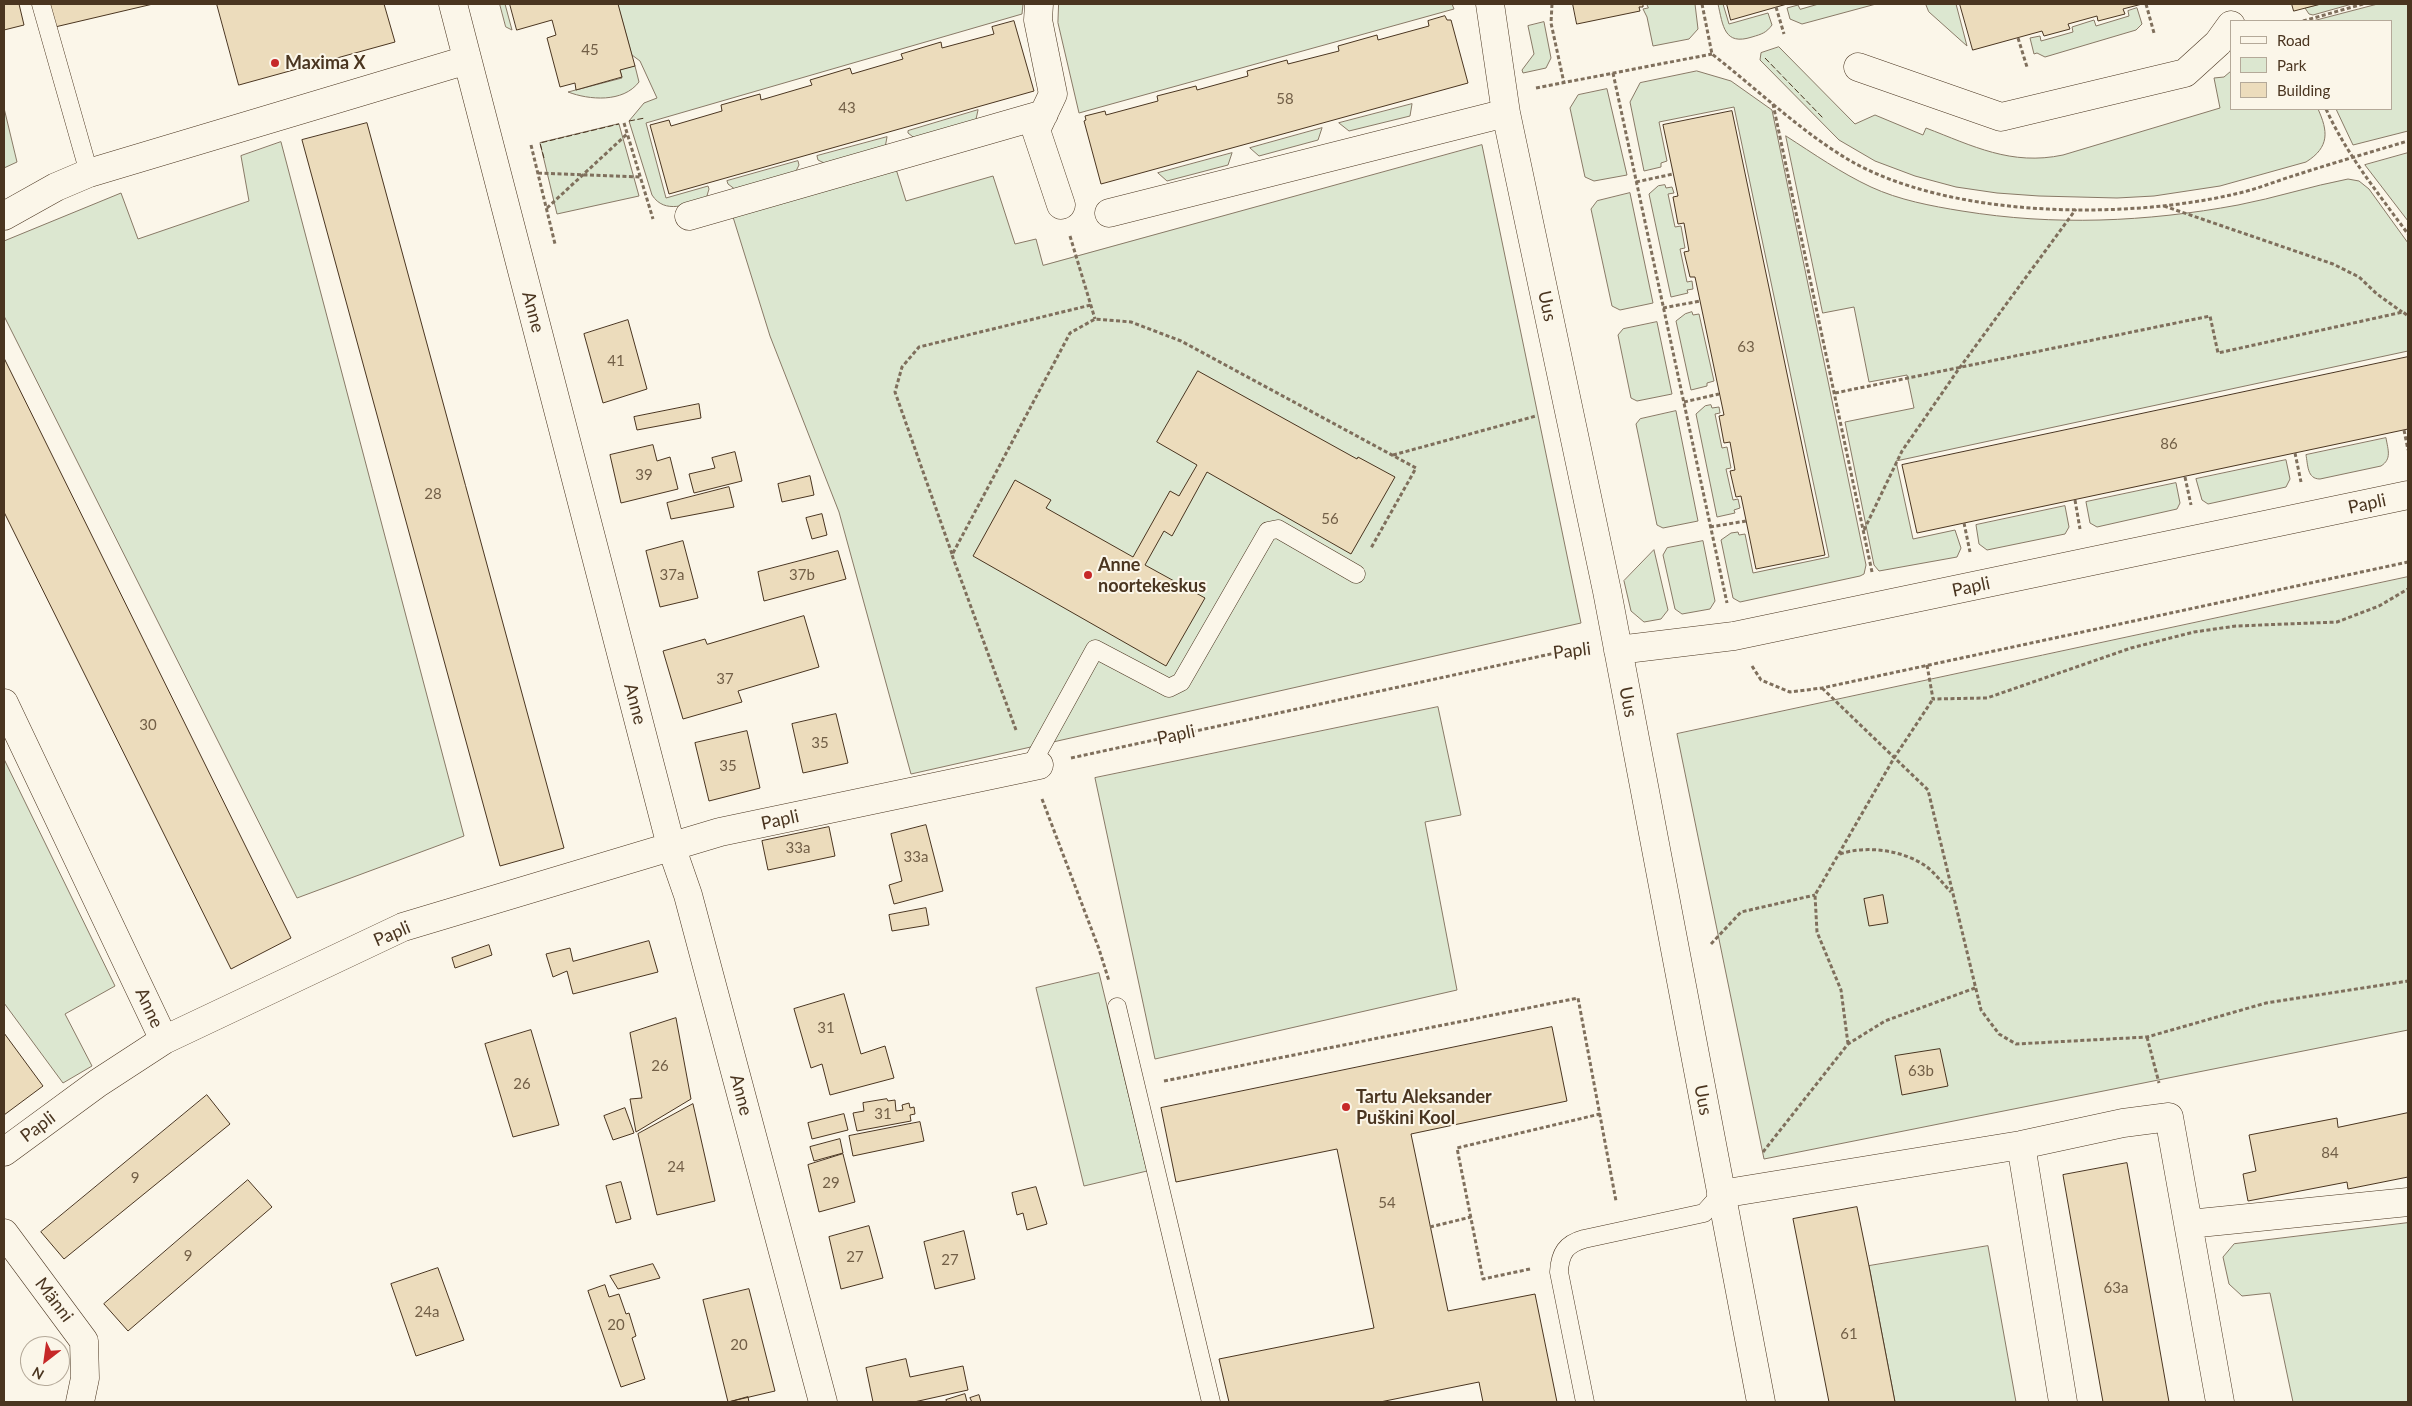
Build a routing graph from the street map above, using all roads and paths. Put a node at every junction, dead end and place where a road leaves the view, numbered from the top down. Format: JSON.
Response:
{"nodes":[{"id":1,"x":41,"y":4,"type":"edge"},
{"id":2,"x":453,"y":4,"type":"edge"},
{"id":3,"x":1039,"y":4,"type":"edge"},
{"id":4,"x":1490,"y":4,"type":"edge"},
{"id":5,"x":1552,"y":4,"type":"edge"},
{"id":6,"x":1702,"y":4,"type":"edge"},
{"id":7,"x":2146,"y":4,"type":"edge"},
{"id":8,"x":2236,"y":4,"type":"edge"},
{"id":9,"x":2363,"y":4,"type":"edge"},
{"id":10,"x":1776,"y":7,"type":"dead end"},
{"id":11,"x":2234,"y":20,"type":"edge"},
{"id":12,"x":2306,"y":20,"type":"edge"},
{"id":13,"x":2230,"y":26,"type":"edge"},
{"id":14,"x":2154,"y":33,"type":"dead end"},
{"id":15,"x":1784,"y":34,"type":"dead end"},
{"id":16,"x":2018,"y":38,"type":"dead end"},
{"id":17,"x":1712,"y":54,"type":"junction"},
{"id":18,"x":467,"y":60,"type":"junction"},
{"id":19,"x":1858,"y":67,"type":"dead end"},
{"id":20,"x":2027,"y":67,"type":"dead end"},
{"id":21,"x":1613,"y":74,"type":"junction"},
{"id":22,"x":1564,"y":83,"type":"junction"},
{"id":23,"x":1773,"y":103,"type":"junction"},
{"id":24,"x":2326,"y":110,"type":"edge"},
{"id":25,"x":1506,"y":113,"type":"junction"},
{"id":26,"x":1044,"y":114,"type":"junction"},
{"id":27,"x":624,"y":123,"type":"dead end"},
{"id":28,"x":628,"y":134,"type":"junction"},
{"id":29,"x":2408,"y":141,"type":"edge"},
{"id":30,"x":531,"y":145,"type":"dead end"},
{"id":31,"x":2352,"y":157,"type":"junction"},
{"id":32,"x":538,"y":172,"type":"junction"},
{"id":33,"x":89,"y":174,"type":"junction"},
{"id":34,"x":1673,"y":174,"type":"dead end"},
{"id":35,"x":583,"y":175,"type":"junction"},
{"id":36,"x":641,"y":177,"type":"junction"},
{"id":37,"x":1636,"y":182,"type":"junction"},
{"id":38,"x":1060,"y":205,"type":"joint"},
{"id":39,"x":2161,"y":205,"type":"junction"},
{"id":40,"x":547,"y":208,"type":"junction"},
{"id":41,"x":2077,"y":208,"type":"junction"},
{"id":42,"x":1109,"y":213,"type":"dead end"},
{"id":43,"x":4,"y":216,"type":"edge"},
{"id":44,"x":689,"y":216,"type":"dead end"},
{"id":45,"x":654,"y":222,"type":"dead end"},
{"id":46,"x":2408,"y":234,"type":"edge"},
{"id":47,"x":555,"y":244,"type":"dead end"},
{"id":48,"x":1700,"y":301,"type":"dead end"},
{"id":49,"x":1090,"y":305,"type":"junction"},
{"id":50,"x":1663,"y":308,"type":"junction"},
{"id":51,"x":2402,"y":312,"type":"junction"},
{"id":52,"x":2408,"y":316,"type":"edge"},
{"id":53,"x":1095,"y":320,"type":"junction"},
{"id":54,"x":1961,"y":367,"type":"junction"},
{"id":55,"x":1835,"y":393,"type":"junction"},
{"id":56,"x":1719,"y":394,"type":"dead end"},
{"id":57,"x":1684,"y":402,"type":"junction"},
{"id":58,"x":1568,"y":408,"type":"junction"},
{"id":59,"x":2404,"y":430,"type":"dead end"},
{"id":60,"x":2408,"y":450,"type":"edge"},
{"id":61,"x":2295,"y":453,"type":"dead end"},
{"id":62,"x":1393,"y":455,"type":"junction"},
{"id":63,"x":2185,"y":477,"type":"dead end"},
{"id":64,"x":2301,"y":484,"type":"dead end"},
{"id":65,"x":2408,"y":496,"type":"edge"},
{"id":66,"x":2075,"y":500,"type":"dead end"},
{"id":67,"x":2191,"y":507,"type":"dead end"},
{"id":68,"x":1746,"y":521,"type":"dead end"},
{"id":69,"x":1964,"y":523,"type":"dead end"},
{"id":70,"x":1710,"y":527,"type":"junction"},
{"id":71,"x":1864,"y":530,"type":"junction"},
{"id":72,"x":2080,"y":531,"type":"dead end"},
{"id":73,"x":1970,"y":554,"type":"dead end"},
{"id":74,"x":952,"y":555,"type":"junction"},
{"id":75,"x":2408,"y":562,"type":"edge"},
{"id":76,"x":1356,"y":574,"type":"joint"},
{"id":77,"x":2408,"y":589,"type":"edge"},
{"id":78,"x":1881,"y":606,"type":"junction"},
{"id":79,"x":1734,"y":636,"type":"junction"},
{"id":80,"x":1618,"y":650,"type":"junction"},
{"id":81,"x":1927,"y":665,"type":"junction"},
{"id":82,"x":1822,"y":688,"type":"junction"},
{"id":83,"x":1933,"y":699,"type":"junction"},
{"id":84,"x":4,"y":703,"type":"edge"},
{"id":85,"x":1894,"y":758,"type":"junction"},
{"id":86,"x":1034,"y":766,"type":"junction"},
{"id":87,"x":671,"y":846,"type":"junction"},
{"id":88,"x":1839,"y":855,"type":"junction"},
{"id":89,"x":1952,"y":893,"type":"junction"},
{"id":90,"x":1815,"y":895,"type":"junction"},
{"id":91,"x":1711,"y":944,"type":"dead end"},
{"id":92,"x":2408,"y":981,"type":"edge"},
{"id":93,"x":1975,"y":988,"type":"junction"},
{"id":94,"x":1117,"y":1007,"type":"joint"},
{"id":95,"x":2147,"y":1037,"type":"junction"},
{"id":96,"x":164,"y":1040,"type":"junction"},
{"id":97,"x":1848,"y":1044,"type":"junction"},
{"id":98,"x":1136,"y":1087,"type":"junction"},
{"id":99,"x":1600,"y":1114,"type":"junction"},
{"id":100,"x":2168,"y":1117,"type":"junction"},
{"id":101,"x":2021,"y":1145,"type":"junction"},
{"id":102,"x":4,"y":1152,"type":"edge"},
{"id":103,"x":1763,"y":1152,"type":"dead end"},
{"id":104,"x":1721,"y":1194,"type":"junction"},
{"id":105,"x":2408,"y":1202,"type":"edge"},
{"id":106,"x":1471,"y":1217,"type":"junction"},
{"id":107,"x":2188,"y":1224,"type":"junction"},
{"id":108,"x":1430,"y":1227,"type":"dead end"},
{"id":109,"x":1622,"y":1231,"type":"junction"},
{"id":110,"x":4,"y":1233,"type":"edge"},
{"id":111,"x":1560,"y":1263,"type":"junction"},
{"id":112,"x":80,"y":1402,"type":"edge"},
{"id":113,"x":823,"y":1402,"type":"edge"},
{"id":114,"x":1210,"y":1402,"type":"edge"},
{"id":115,"x":1585,"y":1402,"type":"edge"},
{"id":116,"x":1761,"y":1402,"type":"edge"},
{"id":117,"x":2063,"y":1402,"type":"edge"},
{"id":118,"x":2220,"y":1402,"type":"edge"}],
"edges":[{"from":1,"to":33,"type":"lane"},
{"from":2,"to":18,"type":"street","name":"Anne"},
{"from":3,"to":26,"type":"street"},
{"from":4,"to":25,"type":"street","name":"Uus"},
{"from":5,"to":22,"type":"path"},
{"from":6,"to":17,"type":"path"},
{"from":7,"to":14,"type":"path"},
{"from":8,"to":11,"type":"street"},
{"from":9,"to":12,"type":"path"},
{"from":10,"to":15,"type":"path"},
{"from":13,"to":19,"type":"street"},
{"from":16,"to":20,"type":"path"},
{"from":17,"to":21,"type":"path"},
{"from":17,"to":23,"type":"path"},
{"from":18,"to":33,"type":"street"},
{"from":18,"to":87,"type":"street","name":"Anne"},
{"from":21,"to":22,"type":"path"},
{"from":21,"to":37,"type":"path"},
{"from":22,"to":25,"type":"path"},
{"from":23,"to":41,"type":"path"},
{"from":23,"to":55,"type":"path"},
{"from":24,"to":31,"type":"path"},
{"from":25,"to":42,"type":"street"},
{"from":25,"to":58,"type":"street","name":"Uus"},
{"from":26,"to":38,"type":"street"},
{"from":26,"to":44,"type":"street"},
{"from":27,"to":28,"type":"path"},
{"from":28,"to":35,"type":"path"},
{"from":28,"to":36,"type":"path"},
{"from":29,"to":31,"type":"path"},
{"from":30,"to":32,"type":"path"},
{"from":31,"to":39,"type":"path"},
{"from":31,"to":46,"type":"path"},
{"from":32,"to":35,"type":"path"},
{"from":32,"to":40,"type":"path"},
{"from":33,"to":43,"type":"street"},
{"from":34,"to":37,"type":"path"},
{"from":35,"to":36,"type":"path"},
{"from":35,"to":40,"type":"path"},
{"from":36,"to":45,"type":"path"},
{"from":37,"to":50,"type":"path"},
{"from":38,"to":49,"type":"path"},
{"from":39,"to":41,"type":"path"},
{"from":39,"to":51,"type":"path"},
{"from":40,"to":47,"type":"path"},
{"from":41,"to":54,"type":"path"},
{"from":48,"to":50,"type":"path"},
{"from":49,"to":53,"type":"path"},
{"from":49,"to":74,"type":"path"},
{"from":50,"to":57,"type":"path"},
{"from":51,"to":52,"type":"path"},
{"from":51,"to":54,"type":"path"},
{"from":53,"to":62,"type":"path"},
{"from":53,"to":74,"type":"path"},
{"from":54,"to":55,"type":"path"},
{"from":54,"to":71,"type":"path"},
{"from":55,"to":71,"type":"path"},
{"from":56,"to":57,"type":"path"},
{"from":57,"to":70,"type":"path"},
{"from":58,"to":62,"type":"path"},
{"from":58,"to":80,"type":"street","name":"Uus"},
{"from":59,"to":60,"type":"path"},
{"from":61,"to":64,"type":"path"},
{"from":62,"to":76,"type":"path"},
{"from":63,"to":67,"type":"path"},
{"from":65,"to":78,"type":"street","name":"Papli"},
{"from":66,"to":72,"type":"path"},
{"from":68,"to":70,"type":"path"},
{"from":69,"to":73,"type":"path"},
{"from":70,"to":79,"type":"path"},
{"from":71,"to":78,"type":"path"},
{"from":74,"to":86,"type":"path"},
{"from":75,"to":81,"type":"path"},
{"from":76,"to":86,"type":"lane"},
{"from":77,"to":83,"type":"path"},
{"from":78,"to":79,"type":"street","name":"Papli"},
{"from":79,"to":80,"type":"street","name":"Papli"},
{"from":79,"to":82,"type":"path"},
{"from":80,"to":86,"type":"path","name":"Papli"},
{"from":80,"to":104,"type":"street","name":"Uus"},
{"from":81,"to":82,"type":"path"},
{"from":81,"to":83,"type":"path"},
{"from":82,"to":85,"type":"path"},
{"from":83,"to":85,"type":"path"},
{"from":84,"to":96,"type":"street","name":"Anne"},
{"from":85,"to":88,"type":"path"},
{"from":85,"to":89,"type":"path"},
{"from":86,"to":87,"type":"street","name":"Papli"},
{"from":86,"to":94,"type":"path"},
{"from":87,"to":96,"type":"street","name":"Papli"},
{"from":87,"to":113,"type":"street","name":"Anne"},
{"from":88,"to":89,"type":"path"},
{"from":88,"to":90,"type":"path"},
{"from":89,"to":93,"type":"path"},
{"from":90,"to":91,"type":"path"},
{"from":90,"to":97,"type":"path"},
{"from":92,"to":95,"type":"path"},
{"from":93,"to":95,"type":"path"},
{"from":93,"to":97,"type":"path"},
{"from":94,"to":98,"type":"lane"},
{"from":95,"to":100,"type":"path"},
{"from":96,"to":102,"type":"street","name":"Papli"},
{"from":97,"to":103,"type":"path"},
{"from":98,"to":99,"type":"path"},
{"from":98,"to":114,"type":"lane"},
{"from":99,"to":106,"type":"path"},
{"from":99,"to":109,"type":"path"},
{"from":100,"to":101,"type":"street"},
{"from":100,"to":107,"type":"street"},
{"from":101,"to":104,"type":"street"},
{"from":101,"to":117,"type":"street"},
{"from":104,"to":109,"type":"lane"},
{"from":104,"to":116,"type":"street","name":"Uus"},
{"from":105,"to":107,"type":"street"},
{"from":106,"to":108,"type":"path"},
{"from":106,"to":111,"type":"path"},
{"from":107,"to":118,"type":"street"},
{"from":109,"to":111,"type":"lane"},
{"from":110,"to":112,"type":"street","name":"Männi"},
{"from":111,"to":115,"type":"lane"}]}
